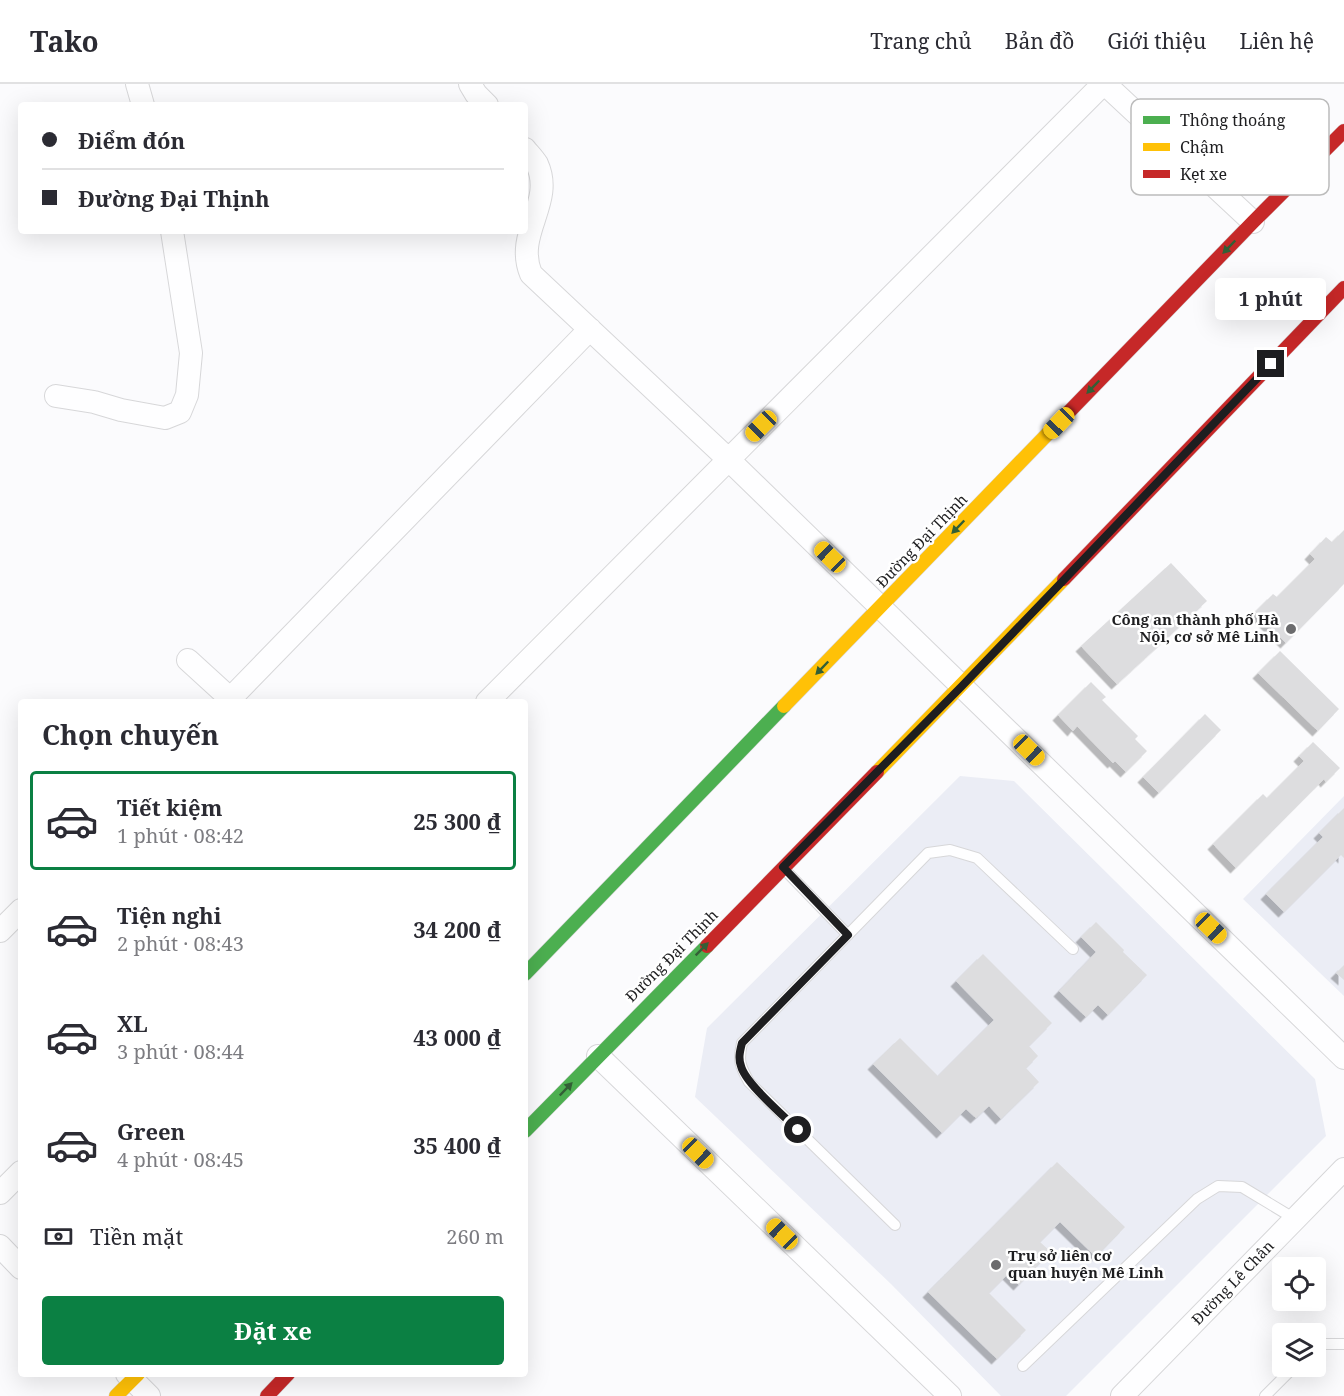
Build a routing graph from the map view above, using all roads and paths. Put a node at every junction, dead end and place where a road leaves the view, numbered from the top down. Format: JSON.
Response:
{"nodes":[{"id":1,"x":137,"y":84,"type":"edge"},
{"id":2,"x":471,"y":84,"type":"edge"},
{"id":3,"x":1104,"y":84,"type":"edge"},
{"id":4,"x":142,"y":102,"type":"edge"},
{"id":5,"x":484,"y":102,"type":"edge"},
{"id":6,"x":1131,"y":109,"type":"edge"},
{"id":7,"x":1344,"y":131,"type":"edge"},
{"id":8,"x":1329,"y":146,"type":"edge"},
{"id":9,"x":528,"y":153,"type":"edge"},
{"id":10,"x":1224,"y":195,"type":"edge"},
{"id":11,"x":1280,"y":195,"type":"edge"},
{"id":12,"x":1253,"y":222,"type":"junction"},
{"id":13,"x":172,"y":234,"type":"edge"},
{"id":14,"x":1341,"y":296,"type":"edge"},
{"id":15,"x":590,"y":329,"type":"junction"},
{"id":16,"x":56,"y":396,"type":"dead end"},
{"id":17,"x":728,"y":459,"type":"junction"},
{"id":18,"x":881,"y":607,"type":"junction"},
{"id":19,"x":188,"y":660,"type":"dead end"},
{"id":20,"x":962,"y":686,"type":"junction"},
{"id":21,"x":228,"y":699,"type":"edge"},
{"id":22,"x":232,"y":699,"type":"edge"},
{"id":23,"x":490,"y":699,"type":"edge"},
{"id":24,"x":783,"y":867,"type":"junction"},
{"id":25,"x":18,"y":913,"type":"edge"},
{"id":26,"x":0,"y":931,"type":"edge"},
{"id":27,"x":848,"y":935,"type":"junction"},
{"id":28,"x":1072,"y":949,"type":"dead end"},
{"id":29,"x":528,"y":964,"type":"edge"},
{"id":30,"x":598,"y":1056,"type":"junction"},
{"id":31,"x":1344,"y":1058,"type":"edge"},
{"id":32,"x":528,"y":1128,"type":"edge"},
{"id":33,"x":1344,"y":1169,"type":"edge"},
{"id":34,"x":18,"y":1175,"type":"edge"},
{"id":35,"x":0,"y":1193,"type":"edge"},
{"id":36,"x":1295,"y":1219,"type":"junction"},
{"id":37,"x":895,"y":1225,"type":"dead end"},
{"id":38,"x":0,"y":1246,"type":"edge"},
{"id":39,"x":18,"y":1265,"type":"edge"},
{"id":40,"x":1326,"y":1344,"type":"edge"},
{"id":41,"x":1344,"y":1344,"type":"edge"},
{"id":42,"x":1023,"y":1366,"type":"dead end"},
{"id":43,"x":131,"y":1377,"type":"edge"},
{"id":44,"x":133,"y":1377,"type":"edge"},
{"id":45,"x":285,"y":1377,"type":"edge"},
{"id":46,"x":1284,"y":1377,"type":"edge"},
{"id":47,"x":116,"y":1396,"type":"edge"},
{"id":48,"x":148,"y":1396,"type":"edge"},
{"id":49,"x":267,"y":1396,"type":"edge"},
{"id":50,"x":950,"y":1396,"type":"edge"},
{"id":51,"x":1122,"y":1396,"type":"edge"},
{"id":52,"x":1265,"y":1396,"type":"edge"}],
"edges":[{"from":1,"to":4,"type":"street"},
{"from":2,"to":5,"type":"street"},
{"from":3,"to":6,"type":"street"},
{"from":3,"to":17,"type":"street"},
{"from":7,"to":8,"type":"street","name":"Đường Đại Thịnh"},
{"from":9,"to":15,"type":"street"},
{"from":10,"to":12,"type":"street"},
{"from":11,"to":12,"type":"street","name":"Đường Đại Thịnh"},
{"from":12,"to":18,"type":"street","name":"Đường Đại Thịnh","one_way":true},
{"from":13,"to":16,"type":"street"},
{"from":14,"to":20,"type":"street","name":"Đường Đại Thịnh"},
{"from":15,"to":17,"type":"street"},
{"from":15,"to":22,"type":"street"},
{"from":17,"to":18,"type":"street"},
{"from":17,"to":23,"type":"street"},
{"from":18,"to":20,"type":"street"},
{"from":18,"to":29,"type":"street","name":"Đường Đại Thịnh","one_way":true},
{"from":19,"to":21,"type":"street"},
{"from":20,"to":24,"type":"street","name":"Đường Đại Thịnh"},
{"from":20,"to":31,"type":"street"},
{"from":24,"to":27,"type":"lane"},
{"from":30,"to":24,"type":"street","name":"Đường Đại Thịnh","one_way":true},
{"from":25,"to":26,"type":"street"},
{"from":27,"to":28,"type":"lane"},
{"from":27,"to":37,"type":"lane"},
{"from":32,"to":30,"type":"street","name":"Đường Đại Thịnh","one_way":true},
{"from":30,"to":50,"type":"street"},
{"from":33,"to":36,"type":"street","name":"Đường Lê Chân"},
{"from":34,"to":35,"type":"street"},
{"from":36,"to":42,"type":"lane"},
{"from":36,"to":51,"type":"street","name":"Đường Lê Chân"},
{"from":38,"to":39,"type":"street"},
{"from":40,"to":41,"type":"lane"},
{"from":43,"to":47,"type":"street"},
{"from":44,"to":48,"type":"street"},
{"from":45,"to":49,"type":"street"},
{"from":46,"to":52,"type":"lane"}]}
